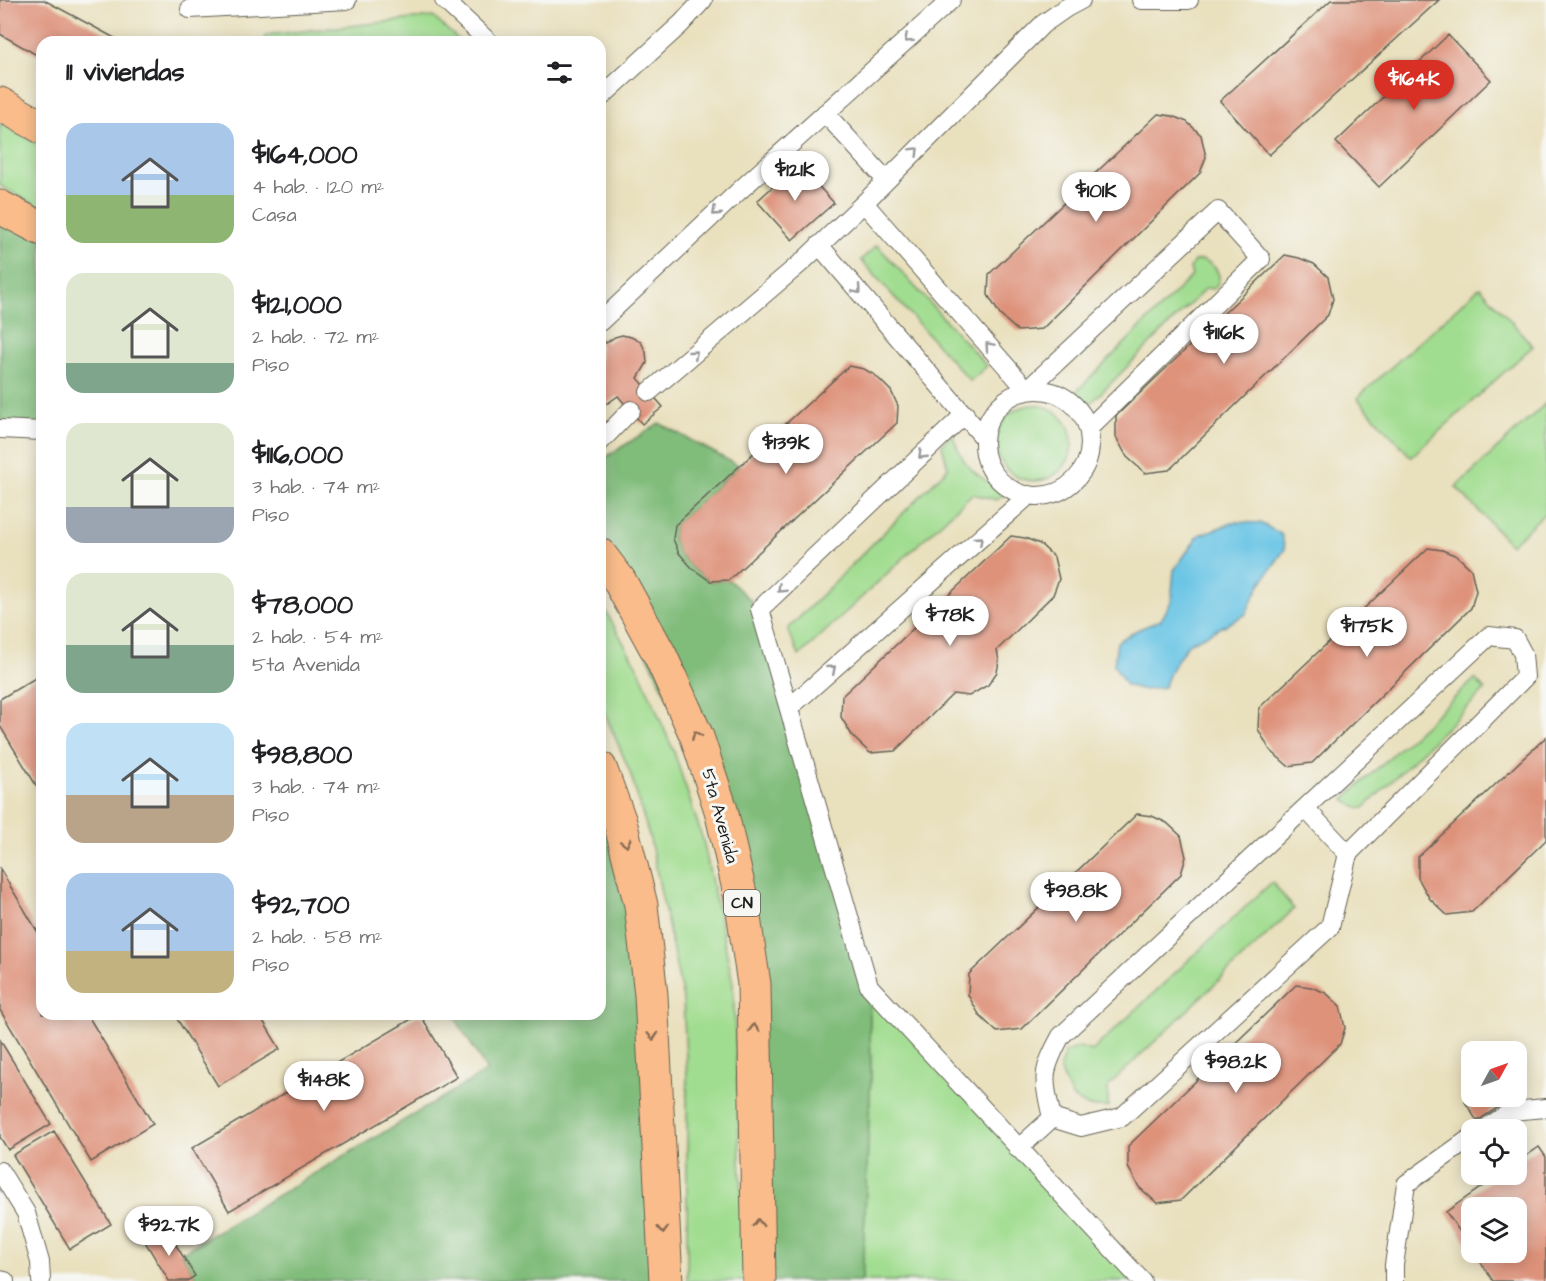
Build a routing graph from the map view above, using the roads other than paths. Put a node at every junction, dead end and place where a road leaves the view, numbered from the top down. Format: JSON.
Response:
{"nodes":[{"id":1,"x":347,"y":0,"type":"edge"},
{"id":2,"x":444,"y":0,"type":"edge"},
{"id":3,"x":703,"y":0,"type":"edge"},
{"id":4,"x":951,"y":0,"type":"edge"},
{"id":5,"x":1081,"y":0,"type":"edge"},
{"id":6,"x":1141,"y":0,"type":"edge"},
{"id":7,"x":1189,"y":0,"type":"edge"},
{"id":8,"x":190,"y":9,"type":"dead end"},
{"id":9,"x":483,"y":36,"type":"edge"},
{"id":10,"x":606,"y":93,"type":"edge"},
{"id":11,"x":0,"y":104,"type":"edge"},
{"id":12,"x":825,"y":113,"type":"junction"},
{"id":13,"x":36,"y":124,"type":"edge"},
{"id":14,"x":886,"y":180,"type":"junction"},
{"id":15,"x":864,"y":203,"type":"junction"},
{"id":16,"x":0,"y":207,"type":"edge"},
{"id":17,"x":36,"y":226,"type":"edge"},
{"id":18,"x":819,"y":245,"type":"junction"},
{"id":19,"x":606,"y":316,"type":"edge"},
{"id":20,"x":1027,"y":390,"type":"junction"},
{"id":21,"x":650,"y":392,"type":"dead end"},
{"id":22,"x":631,"y":410,"type":"dead end"},
{"id":23,"x":964,"y":414,"type":"junction"},
{"id":24,"x":0,"y":429,"type":"edge"},
{"id":25,"x":1088,"y":429,"type":"junction"},
{"id":26,"x":36,"y":431,"type":"edge"},
{"id":27,"x":606,"y":436,"type":"edge"},
{"id":28,"x":984,"y":438,"type":"junction"},
{"id":29,"x":1029,"y":495,"type":"junction"},
{"id":30,"x":606,"y":563,"type":"edge"},
{"id":31,"x":789,"y":708,"type":"junction"},
{"id":32,"x":606,"y":784,"type":"edge"},
{"id":33,"x":1305,"y":808,"type":"junction"},
{"id":34,"x":1348,"y":854,"type":"junction"},
{"id":35,"x":1546,"y":1108,"type":"edge"},
{"id":36,"x":1052,"y":1118,"type":"junction"},
{"id":37,"x":1500,"y":1119,"type":"edge"},
{"id":38,"x":1461,"y":1145,"type":"edge"},
{"id":39,"x":1018,"y":1149,"type":"junction"},
{"id":40,"x":0,"y":1171,"type":"edge"},
{"id":41,"x":0,"y":1280,"type":"edge"},
{"id":42,"x":4,"y":1281,"type":"edge"},
{"id":43,"x":41,"y":1281,"type":"edge"},
{"id":44,"x":666,"y":1281,"type":"edge"},
{"id":45,"x":759,"y":1281,"type":"edge"},
{"id":46,"x":1142,"y":1281,"type":"edge"},
{"id":47,"x":1394,"y":1281,"type":"edge"}],
"edges":[{"from":1,"to":8,"type":"lane"},
{"from":2,"to":9,"type":"lane"},
{"from":3,"to":10,"type":"lane"},
{"from":4,"to":12,"type":"lane","one_way":true},
{"from":14,"to":5,"type":"lane","one_way":true},
{"from":6,"to":7,"type":"lane"},
{"from":11,"to":13,"type":"highway"},
{"from":12,"to":14,"type":"lane"},
{"from":12,"to":19,"type":"lane","one_way":true},
{"from":14,"to":15,"type":"lane"},
{"from":15,"to":18,"type":"lane"},
{"from":20,"to":15,"type":"lane","one_way":true},
{"from":16,"to":17,"type":"highway"},
{"from":21,"to":18,"type":"lane","one_way":true},
{"from":18,"to":23,"type":"lane","one_way":true},
{"from":20,"to":25,"type":"lane"},
{"from":20,"to":25,"type":"lane"},
{"from":20,"to":28,"type":"lane"},
{"from":22,"to":27,"type":"lane"},
{"from":23,"to":28,"type":"lane"},
{"from":23,"to":31,"type":"lane","one_way":true},
{"from":24,"to":26,"type":"lane"},
{"from":25,"to":29,"type":"lane"},
{"from":28,"to":29,"type":"lane"},
{"from":31,"to":29,"type":"lane","one_way":true},
{"from":45,"to":30,"type":"highway","name":"5ta Avenida","number":"CN","one_way":true},
{"from":31,"to":39,"type":"lane"},
{"from":32,"to":44,"type":"highway","one_way":true},
{"from":33,"to":34,"type":"lane"},
{"from":33,"to":34,"type":"lane"},
{"from":33,"to":36,"type":"lane"},
{"from":34,"to":36,"type":"lane"},
{"from":35,"to":37,"type":"lane"},
{"from":36,"to":39,"type":"lane"},
{"from":38,"to":47,"type":"lane"},
{"from":39,"to":46,"type":"lane"},
{"from":40,"to":43,"type":"lane"},
{"from":41,"to":42,"type":"lane"}]}
